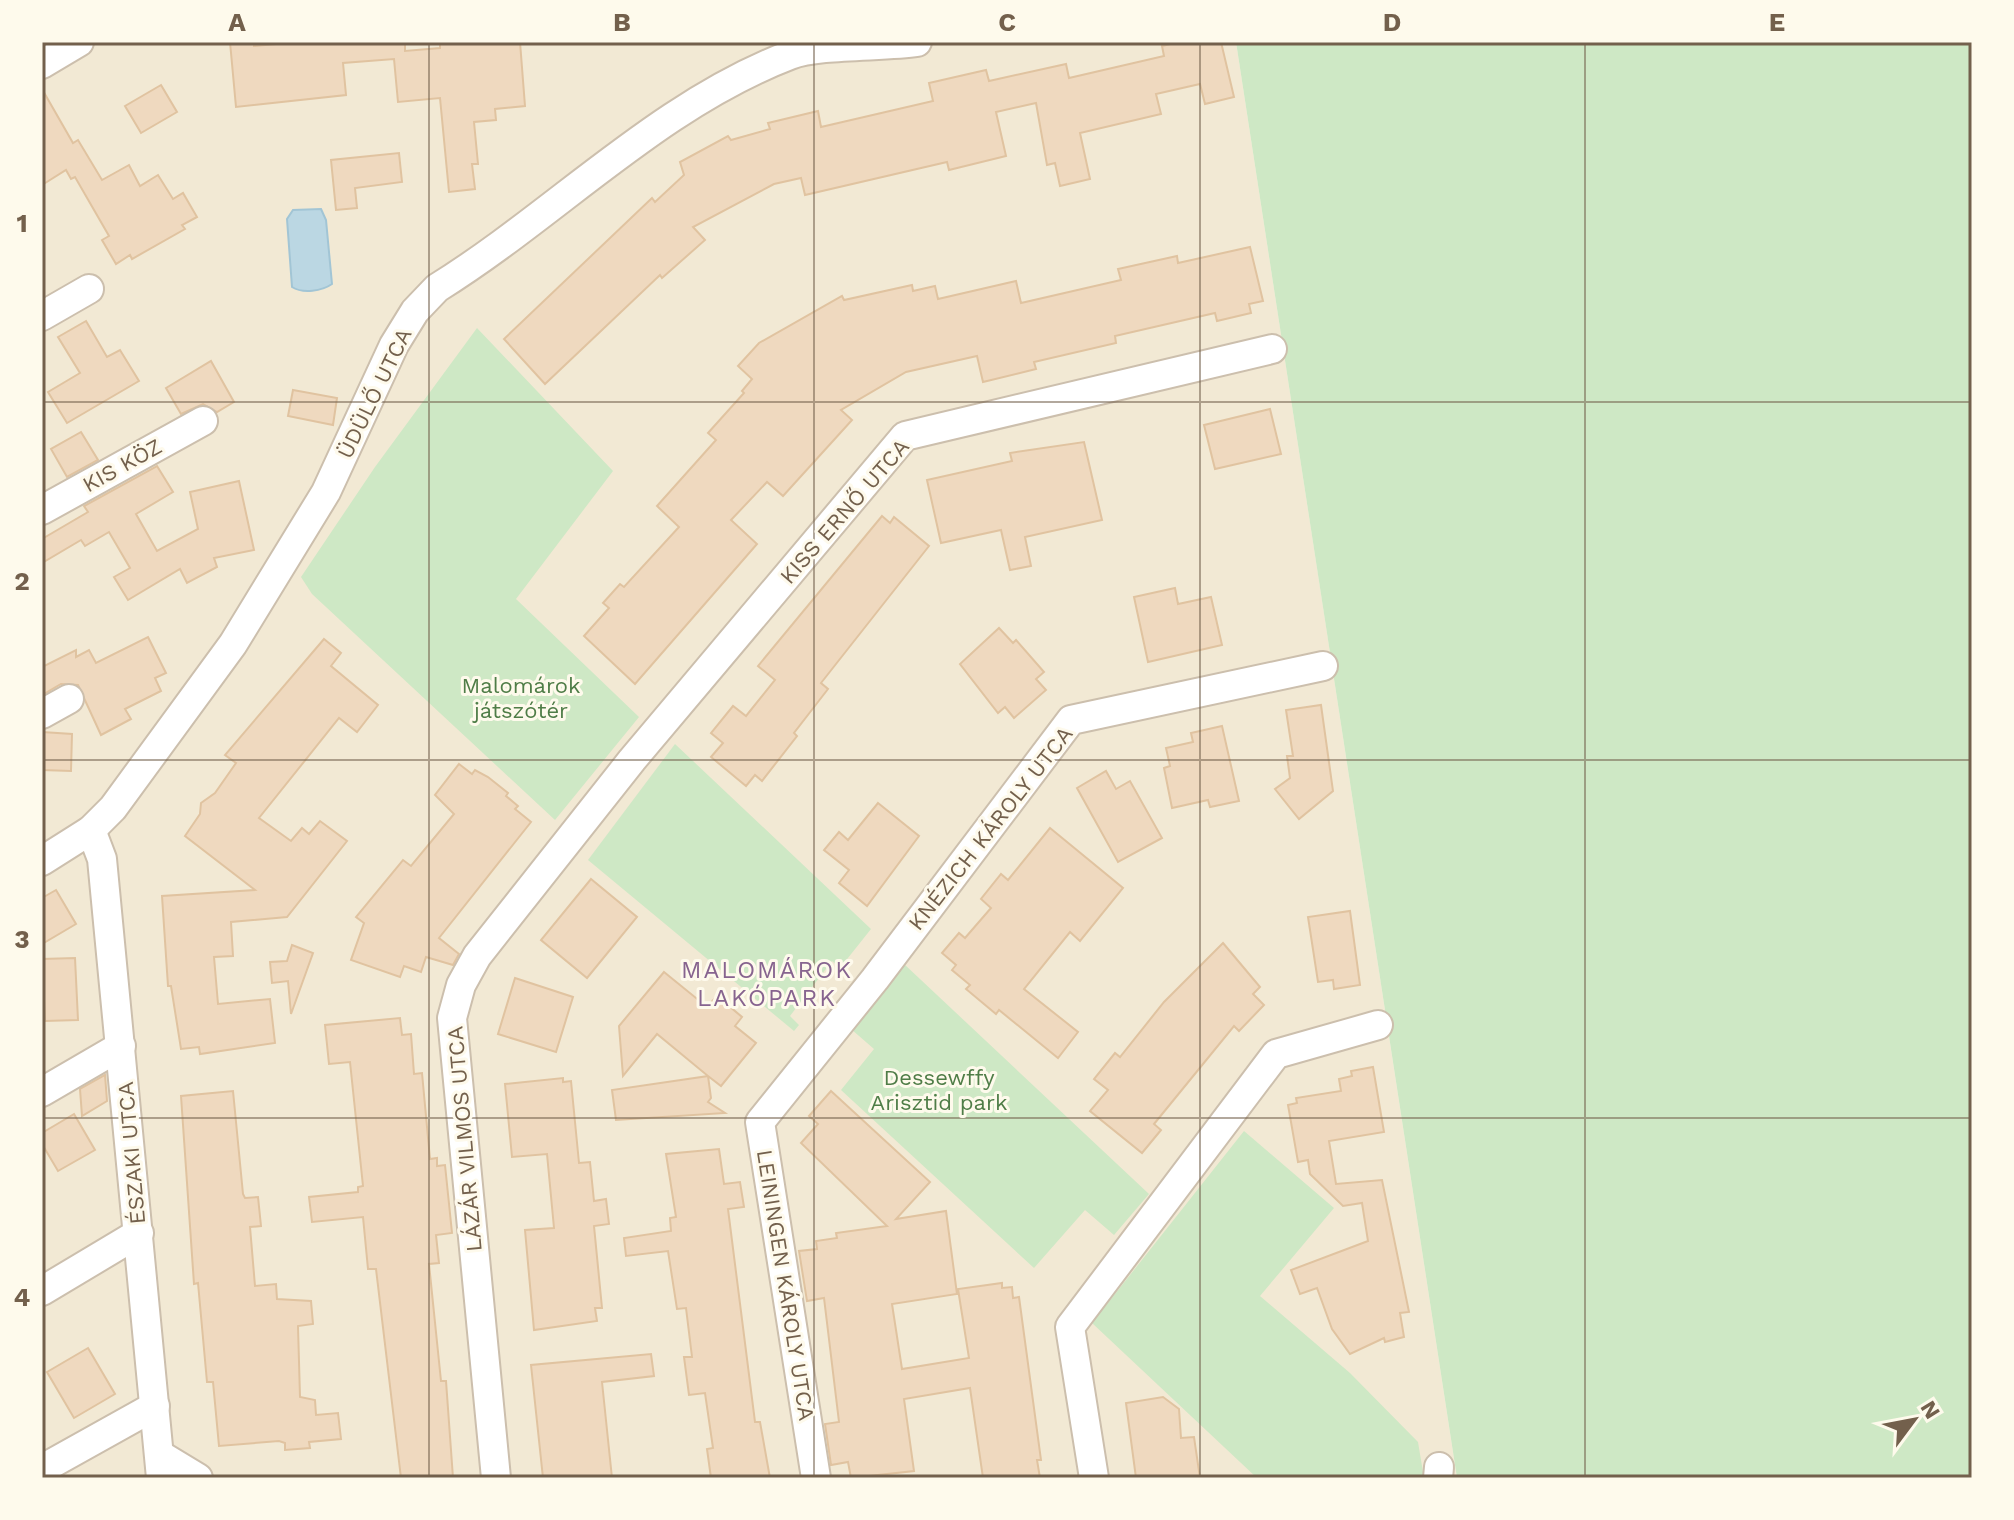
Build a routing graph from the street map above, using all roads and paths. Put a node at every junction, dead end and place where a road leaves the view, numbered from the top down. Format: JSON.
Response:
{"nodes":[{"id":1,"x":79,"y":42,"type":"edge"},
{"id":2,"x":917,"y":42,"type":"edge"},
{"id":3,"x":42,"y":64,"type":"edge"},
{"id":4,"x":89,"y":289,"type":"dead end"},
{"id":5,"x":42,"y":316,"type":"edge"},
{"id":6,"x":1272,"y":349,"type":"dead end"},
{"id":7,"x":203,"y":421,"type":"dead end"},
{"id":8,"x":42,"y":510,"type":"edge"},
{"id":9,"x":1323,"y":666,"type":"dead end"},
{"id":10,"x":69,"y":699,"type":"dead end"},
{"id":11,"x":42,"y":714,"type":"edge"},
{"id":12,"x":91,"y":830,"type":"junction"},
{"id":13,"x":571,"y":836,"type":"joint"},
{"id":14,"x":42,"y":861,"type":"edge"},
{"id":15,"x":1378,"y":1025,"type":"dead end"},
{"id":16,"x":121,"y":1046,"type":"junction"},
{"id":17,"x":808,"y":1062,"type":"joint"},
{"id":18,"x":42,"y":1092,"type":"edge"},
{"id":19,"x":139,"y":1233,"type":"junction"},
{"id":20,"x":42,"y":1291,"type":"edge"},
{"id":21,"x":155,"y":1406,"type":"junction"},
{"id":22,"x":160,"y":1467,"type":"edge"},
{"id":23,"x":42,"y":1469,"type":"edge"},
{"id":24,"x":198,"y":1478,"type":"edge"},
{"id":25,"x":496,"y":1478,"type":"edge"},
{"id":26,"x":816,"y":1478,"type":"edge"},
{"id":27,"x":1094,"y":1478,"type":"edge"}],
"edges":[{"from":1,"to":3,"type":"street"},
{"from":2,"to":12,"type":"street","name":"ÜDÜLŐ UTCA"},
{"from":4,"to":5,"type":"street"},
{"from":6,"to":13,"type":"street","name":"KISS ERNŐ UTCA"},
{"from":7,"to":8,"type":"street","name":"KIS KÖZ"},
{"from":9,"to":17,"type":"street","name":"KNÉZICH KÁROLY UTCA"},
{"from":10,"to":11,"type":"street"},
{"from":12,"to":14,"type":"street","name":"ÜDÜLŐ UTCA"},
{"from":12,"to":16,"type":"street","name":"ÉSZAKI UTCA"},
{"from":13,"to":25,"type":"street","name":"LÁZÁR VILMOS UTCA"},
{"from":15,"to":27,"type":"street"},
{"from":16,"to":18,"type":"street"},
{"from":16,"to":19,"type":"street","name":"ÉSZAKI UTCA"},
{"from":17,"to":26,"type":"street","name":"LEININGEN KÁROLY UTCA"},
{"from":19,"to":20,"type":"street"},
{"from":19,"to":21,"type":"street","name":"ÉSZAKI UTCA"},
{"from":21,"to":22,"type":"street","name":"ÉSZAKI UTCA"},
{"from":21,"to":23,"type":"street"},
{"from":22,"to":24,"type":"street"}]}
